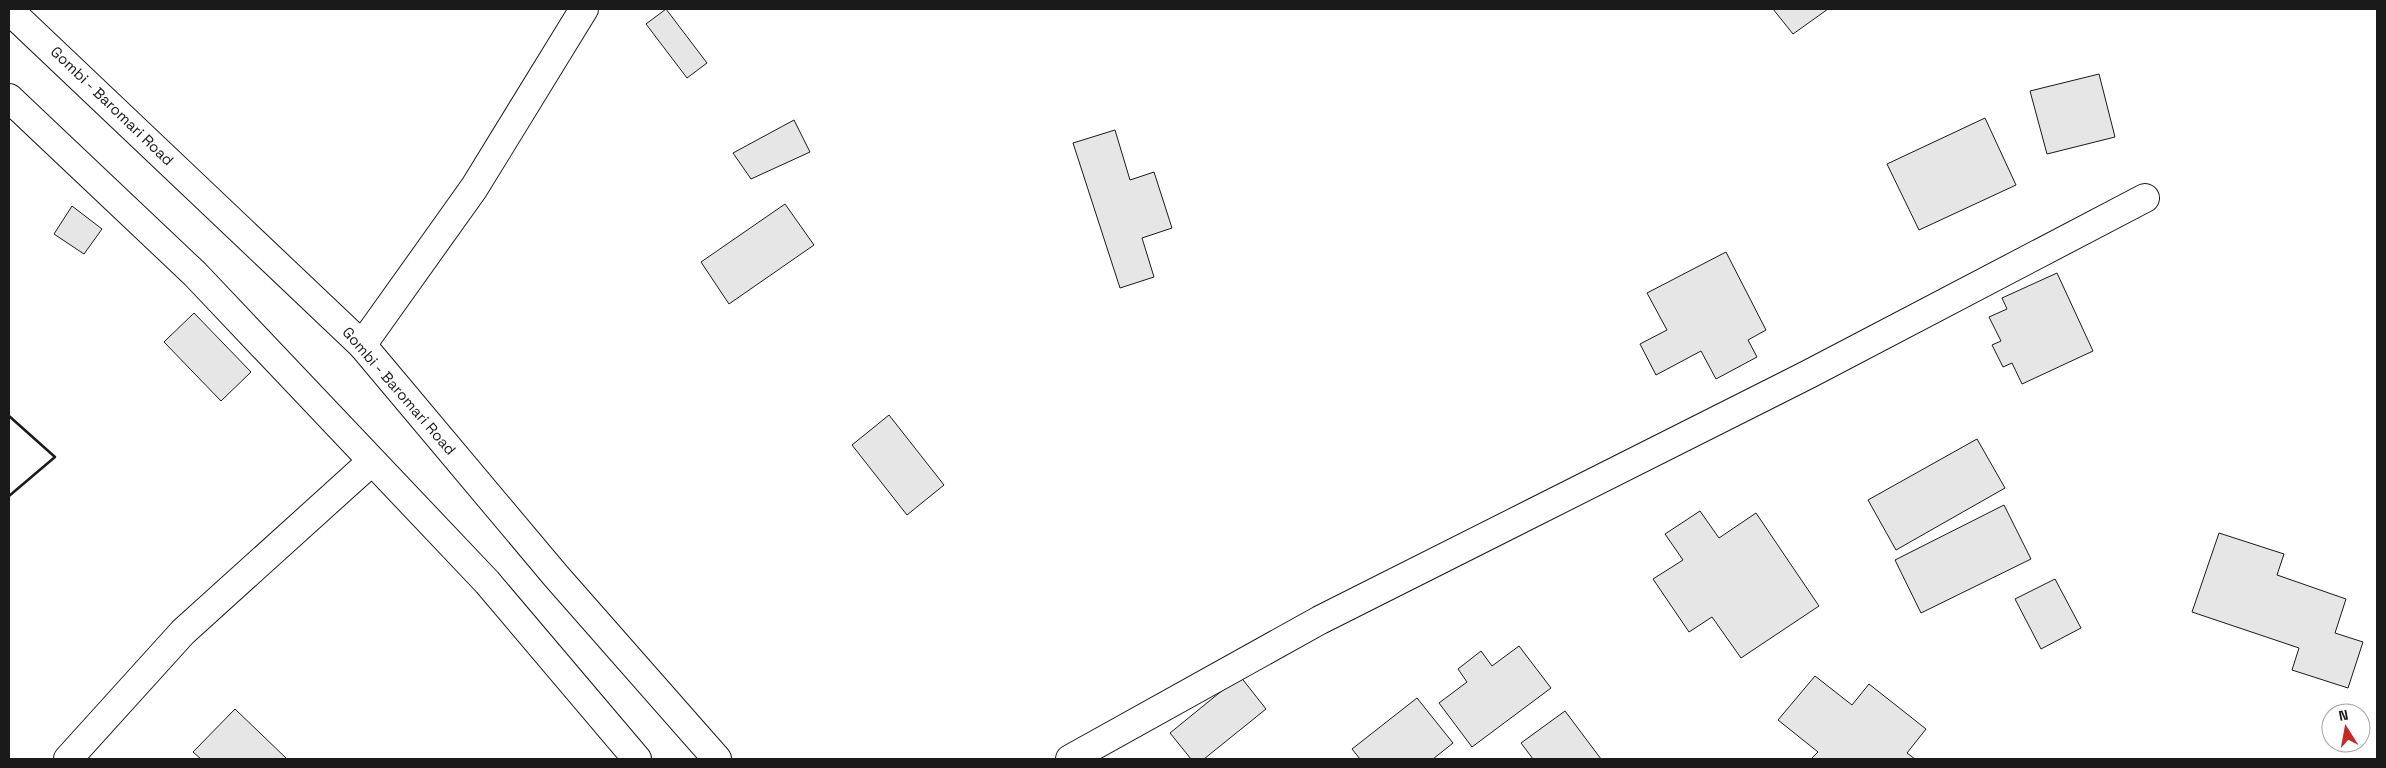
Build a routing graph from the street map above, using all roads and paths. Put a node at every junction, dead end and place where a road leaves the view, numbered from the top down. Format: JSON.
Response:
{"nodes":[{"id":1,"x":584,"y":9,"type":"edge"},
{"id":2,"x":9,"y":10,"type":"edge"},
{"id":3,"x":9,"y":98,"type":"edge"},
{"id":4,"x":2145,"y":198,"type":"dead end"},
{"id":5,"x":362,"y":345,"type":"junction"},
{"id":6,"x":371,"y":462,"type":"junction"},
{"id":7,"x":68,"y":759,"type":"edge"},
{"id":8,"x":637,"y":759,"type":"edge"},
{"id":9,"x":717,"y":759,"type":"edge"},
{"id":10,"x":1070,"y":759,"type":"edge"}],
"edges":[{"from":1,"to":5,"type":"street"},
{"from":2,"to":5,"type":"street","name":"Gombi - Baromari Road"},
{"from":3,"to":6,"type":"street"},
{"from":4,"to":10,"type":"street"},
{"from":5,"to":9,"type":"street","name":"Gombi - Baromari Road"},
{"from":6,"to":7,"type":"street"},
{"from":6,"to":8,"type":"street"}]}
